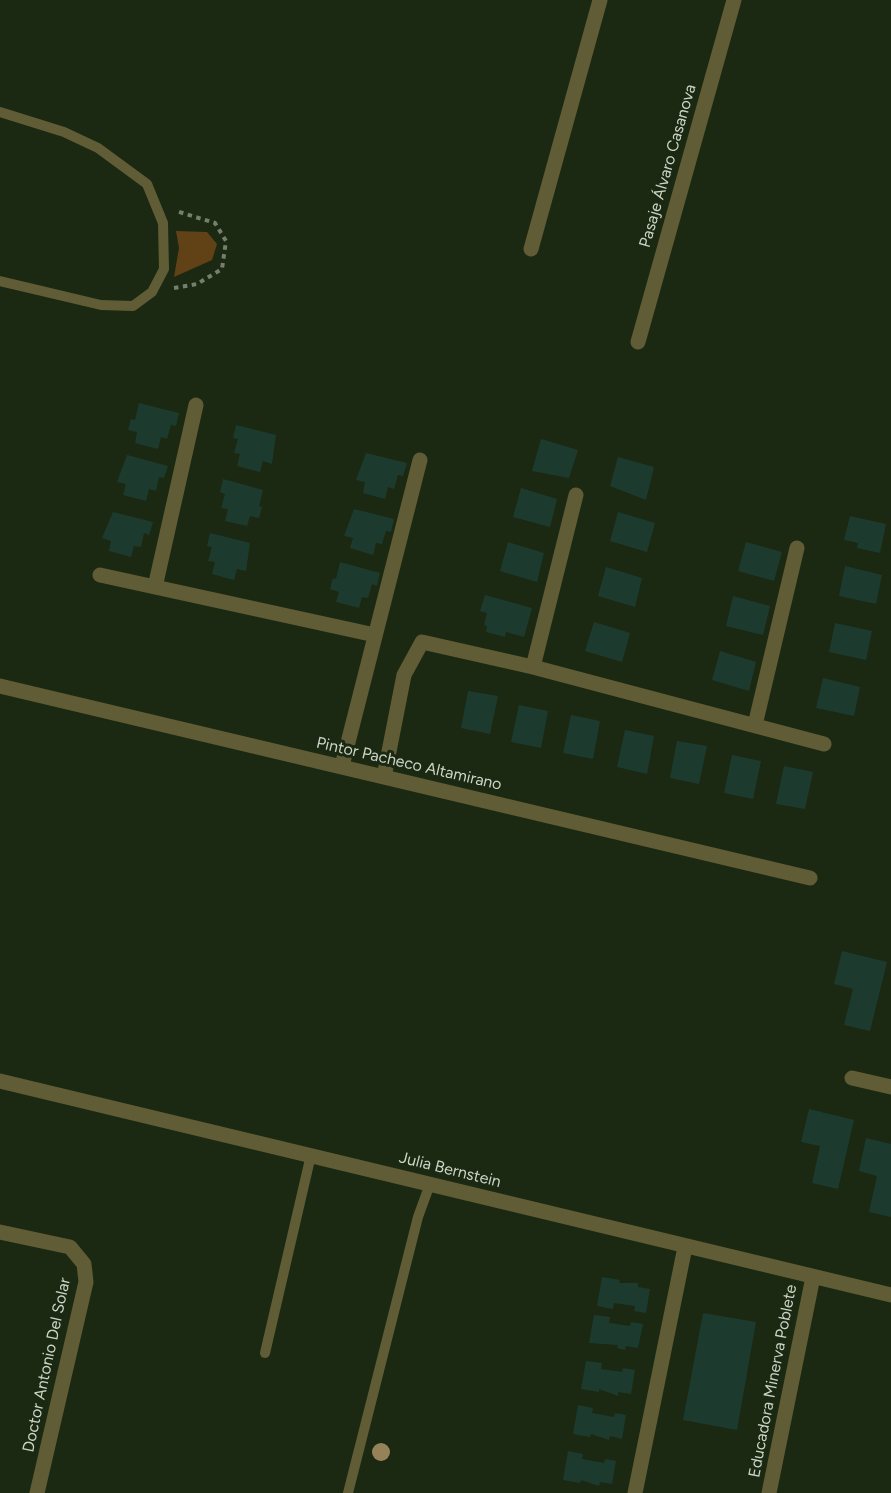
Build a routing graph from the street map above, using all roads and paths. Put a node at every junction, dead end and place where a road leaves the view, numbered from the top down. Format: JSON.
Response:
{"nodes":[{"id":1,"x":600,"y":0,"type":"edge"},
{"id":2,"x":734,"y":0,"type":"edge"},
{"id":3,"x":0,"y":112,"type":"edge"},
{"id":4,"x":156,"y":204,"type":"junction"},
{"id":5,"x":531,"y":249,"type":"dead end"},
{"id":6,"x":0,"y":281,"type":"edge"},
{"id":7,"x":154,"y":288,"type":"junction"},
{"id":8,"x":638,"y":342,"type":"dead end"},
{"id":9,"x":196,"y":405,"type":"dead end"},
{"id":10,"x":420,"y":460,"type":"dead end"},
{"id":11,"x":576,"y":495,"type":"dead end"},
{"id":12,"x":796,"y":548,"type":"dead end"},
{"id":13,"x":100,"y":575,"type":"dead end"},
{"id":14,"x":155,"y":587,"type":"junction"},
{"id":15,"x":375,"y":635,"type":"junction"},
{"id":16,"x":533,"y":667,"type":"junction"},
{"id":17,"x":0,"y":686,"type":"edge"},
{"id":18,"x":755,"y":725,"type":"junction"},
{"id":19,"x":824,"y":744,"type":"dead end"},
{"id":20,"x":342,"y":766,"type":"junction"},
{"id":21,"x":384,"y":777,"type":"junction"},
{"id":22,"x":810,"y":878,"type":"dead end"},
{"id":23,"x":852,"y":1078,"type":"dead end"},
{"id":24,"x":0,"y":1081,"type":"edge"},
{"id":25,"x":891,"y":1087,"type":"edge"},
{"id":26,"x":311,"y":1155,"type":"junction"},
{"id":27,"x":430,"y":1184,"type":"junction"},
{"id":28,"x":0,"y":1232,"type":"edge"},
{"id":29,"x":685,"y":1247,"type":"junction"},
{"id":30,"x":813,"y":1277,"type":"junction"},
{"id":31,"x":891,"y":1295,"type":"edge"},
{"id":32,"x":266,"y":1353,"type":"dead end"},
{"id":33,"x":37,"y":1493,"type":"edge"},
{"id":34,"x":348,"y":1493,"type":"edge"},
{"id":35,"x":635,"y":1493,"type":"edge"},
{"id":36,"x":769,"y":1493,"type":"edge"}],
"edges":[{"from":1,"to":5,"type":"street"},
{"from":2,"to":8,"type":"street","name":"Pasaje Álvaro Casanova"},
{"from":3,"to":4,"type":"lane"},
{"from":4,"to":7,"type":"lane"},
{"from":4,"to":7,"type":"path"},
{"from":6,"to":7,"type":"lane"},
{"from":9,"to":14,"type":"street"},
{"from":10,"to":15,"type":"street"},
{"from":11,"to":16,"type":"street"},
{"from":12,"to":18,"type":"street"},
{"from":13,"to":14,"type":"street"},
{"from":14,"to":15,"type":"street"},
{"from":15,"to":20,"type":"street"},
{"from":16,"to":18,"type":"street"},
{"from":16,"to":21,"type":"street"},
{"from":17,"to":20,"type":"street","name":"Pintor Pacheco Altamirano"},
{"from":18,"to":19,"type":"street"},
{"from":20,"to":21,"type":"street","name":"Pintor Pacheco Altamirano"},
{"from":21,"to":22,"type":"street","name":"Pintor Pacheco Altamirano"},
{"from":23,"to":25,"type":"street"},
{"from":24,"to":26,"type":"street","name":"Julia Bernstein"},
{"from":26,"to":27,"type":"street","name":"Julia Bernstein"},
{"from":26,"to":32,"type":"lane"},
{"from":27,"to":29,"type":"street","name":"Julia Bernstein"},
{"from":27,"to":34,"type":"lane"},
{"from":28,"to":33,"type":"street","name":"Doctor Antonio Del Solar"},
{"from":29,"to":30,"type":"street","name":"Julia Bernstein"},
{"from":29,"to":35,"type":"street"},
{"from":30,"to":31,"type":"street","name":"Julia Bernstein"},
{"from":30,"to":36,"type":"street","name":"Educadora Minerva Poblete"}]}
